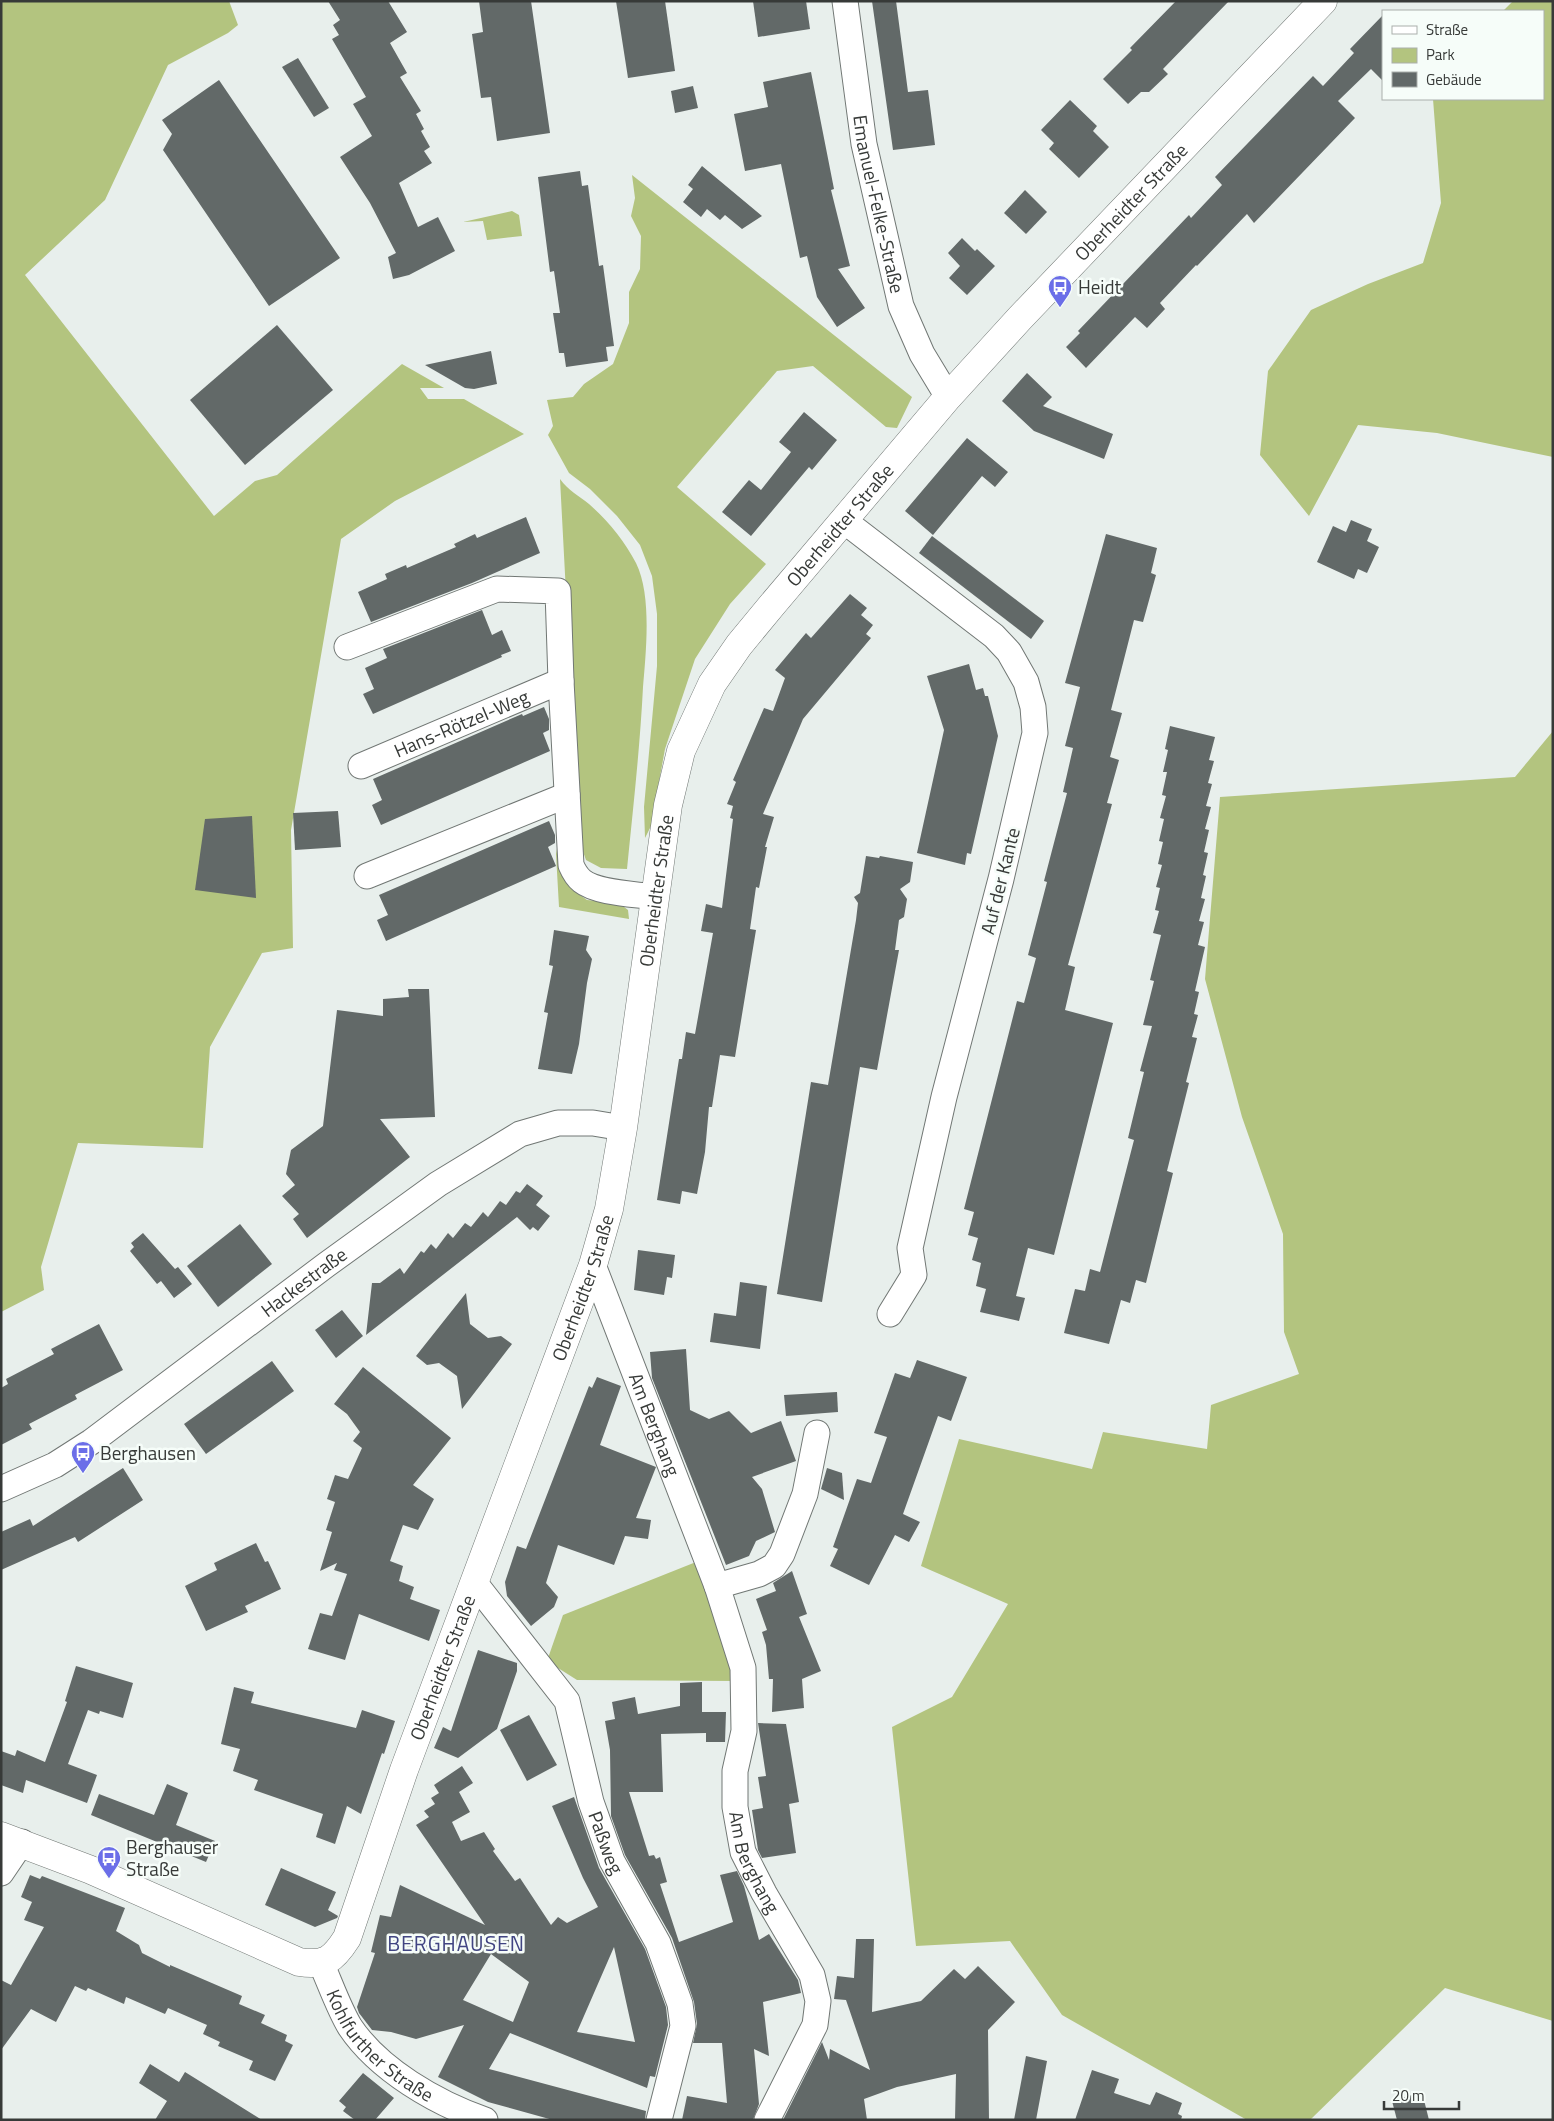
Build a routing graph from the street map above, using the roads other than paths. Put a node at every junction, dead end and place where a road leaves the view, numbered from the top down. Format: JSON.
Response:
{"nodes":[{"id":1,"x":844,"y":1,"type":"edge"},
{"id":2,"x":1323,"y":1,"type":"edge"},
{"id":3,"x":948,"y":398,"type":"junction"},
{"id":4,"x":843,"y":520,"type":"junction"},
{"id":5,"x":347,"y":647,"type":"dead end"},
{"id":6,"x":561,"y":682,"type":"junction"},
{"id":7,"x":361,"y":766,"type":"dead end"},
{"id":8,"x":567,"y":795,"type":"junction"},
{"id":9,"x":367,"y":876,"type":"dead end"},
{"id":10,"x":654,"y":897,"type":"junction"},
{"id":11,"x":623,"y":1128,"type":"junction"},
{"id":12,"x":592,"y":1265,"type":"junction"},
{"id":13,"x":890,"y":1314,"type":"dead end"},
{"id":14,"x":817,"y":1433,"type":"dead end"},
{"id":15,"x":1,"y":1490,"type":"edge"},
{"id":16,"x":474,"y":1582,"type":"junction"},
{"id":17,"x":717,"y":1586,"type":"junction"},
{"id":18,"x":12,"y":1839,"type":"edge"},
{"id":19,"x":1,"y":1873,"type":"edge"},
{"id":20,"x":321,"y":1963,"type":"junction"},
{"id":21,"x":484,"y":2120,"type":"edge"},
{"id":22,"x":659,"y":2120,"type":"edge"},
{"id":23,"x":767,"y":2120,"type":"edge"}],
"edges":[{"from":1,"to":3,"type":"street","name":"Emanuel-Felke-Straße"},
{"from":2,"to":3,"type":"street","name":"Oberheidter Straße"},
{"from":3,"to":4,"type":"street","name":"Oberheidter Straße"},
{"from":4,"to":10,"type":"street","name":"Oberheidter Straße"},
{"from":4,"to":13,"type":"street","name":"Auf der Kante"},
{"from":5,"to":6,"type":"street"},
{"from":6,"to":7,"type":"street","name":"Hans-Rötzel-Weg"},
{"from":6,"to":8,"type":"street"},
{"from":8,"to":9,"type":"street"},
{"from":8,"to":10,"type":"street"},
{"from":10,"to":11,"type":"street","name":"Oberheidter Straße"},
{"from":11,"to":12,"type":"street","name":"Oberheidter Straße"},
{"from":11,"to":15,"type":"street","name":"Hackestraße"},
{"from":12,"to":16,"type":"street","name":"Oberheidter Straße"},
{"from":12,"to":17,"type":"street","name":"Am Berghang"},
{"from":14,"to":17,"type":"street"},
{"from":16,"to":20,"type":"street","name":"Oberheidter Straße"},
{"from":16,"to":22,"type":"street","name":"Paßweg"},
{"from":17,"to":23,"type":"street","name":"Am Berghang"},
{"from":18,"to":19,"type":"street"},
{"from":18,"to":20,"type":"street"},
{"from":20,"to":21,"type":"street","name":"Kohlfurther Straße"}]}
